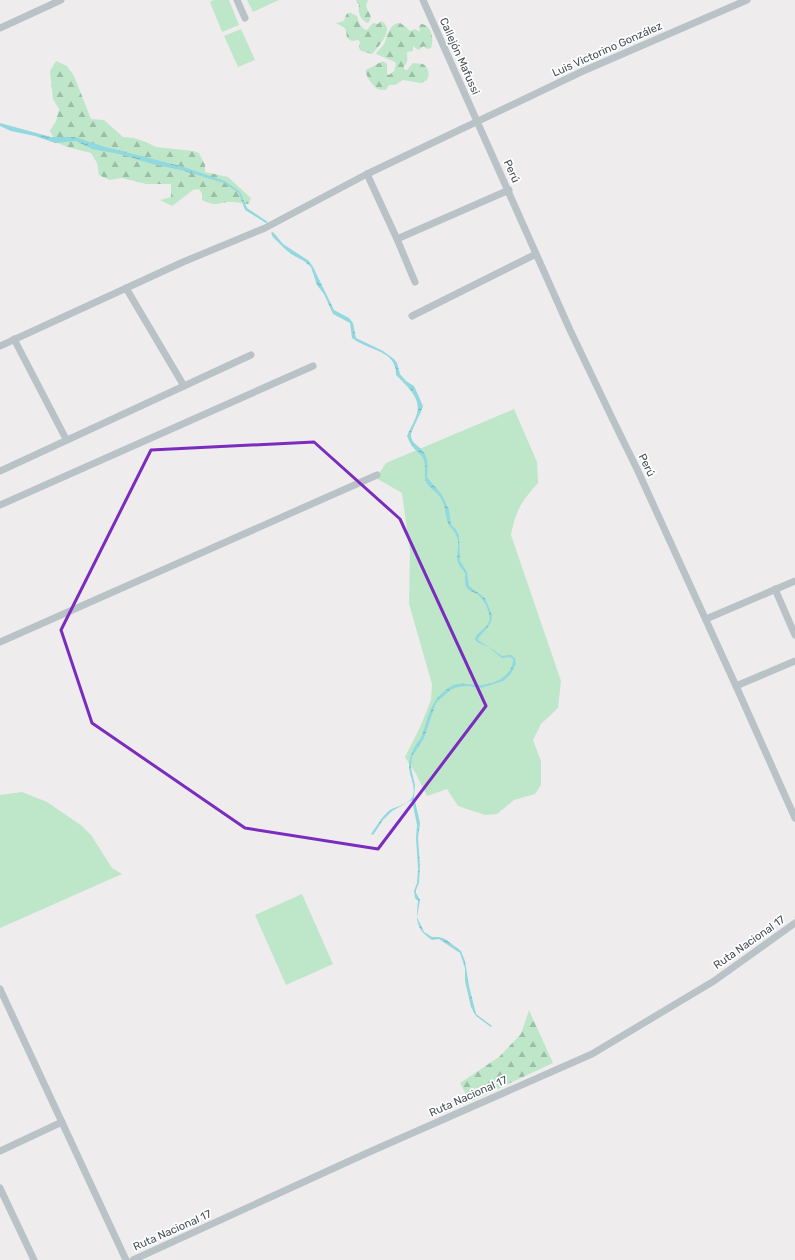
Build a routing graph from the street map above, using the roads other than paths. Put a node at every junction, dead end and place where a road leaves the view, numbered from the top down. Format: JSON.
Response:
{"nodes":[{"id":1,"x":61,"y":0,"type":"edge"},
{"id":2,"x":237,"y":0,"type":"edge"},
{"id":3,"x":423,"y":0,"type":"edge"},
{"id":4,"x":747,"y":0,"type":"edge"},
{"id":5,"x":245,"y":18,"type":"dead end"},
{"id":6,"x":0,"y":28,"type":"edge"},
{"id":7,"x":477,"y":122,"type":"junction"},
{"id":8,"x":367,"y":174,"type":"junction"},
{"id":9,"x":509,"y":190,"type":"junction"},
{"id":10,"x":397,"y":239,"type":"junction"},
{"id":11,"x":536,"y":254,"type":"junction"},
{"id":12,"x":415,"y":282,"type":"dead end"},
{"id":13,"x":126,"y":288,"type":"junction"},
{"id":14,"x":412,"y":316,"type":"dead end"},
{"id":15,"x":14,"y":339,"type":"junction"},
{"id":16,"x":0,"y":346,"type":"edge"},
{"id":17,"x":251,"y":356,"type":"dead end"},
{"id":18,"x":314,"y":366,"type":"dead end"},
{"id":19,"x":184,"y":386,"type":"junction"},
{"id":20,"x":66,"y":439,"type":"junction"},
{"id":21,"x":0,"y":471,"type":"edge"},
{"id":22,"x":377,"y":475,"type":"dead end"},
{"id":23,"x":0,"y":505,"type":"edge"},
{"id":24,"x":795,"y":580,"type":"edge"},
{"id":25,"x":775,"y":589,"type":"junction"},
{"id":26,"x":706,"y":619,"type":"junction"},
{"id":27,"x":795,"y":634,"type":"edge"},
{"id":28,"x":0,"y":642,"type":"edge"},
{"id":29,"x":795,"y":661,"type":"edge"},
{"id":30,"x":736,"y":686,"type":"junction"},
{"id":31,"x":795,"y":818,"type":"edge"},
{"id":32,"x":795,"y":923,"type":"edge"},
{"id":33,"x":0,"y":989,"type":"edge"},
{"id":34,"x":3,"y":1003,"type":"edge"},
{"id":35,"x":62,"y":1122,"type":"junction"},
{"id":36,"x":0,"y":1151,"type":"edge"},
{"id":37,"x":0,"y":1188,"type":"edge"},
{"id":38,"x":34,"y":1260,"type":"edge"},
{"id":39,"x":126,"y":1260,"type":"edge"},
{"id":40,"x":133,"y":1260,"type":"edge"}],
"edges":[{"from":1,"to":6,"type":"street"},
{"from":2,"to":5,"type":"street"},
{"from":3,"to":7,"type":"street","name":"Callejón Mafussi"},
{"from":4,"to":7,"type":"street","name":"Luis Victorino González"},
{"from":7,"to":8,"type":"street","name":"Luis Victorino González"},
{"from":7,"to":9,"type":"street","name":"Perú"},
{"from":8,"to":10,"type":"street"},
{"from":8,"to":13,"type":"street","name":"Luis Victorino González"},
{"from":9,"to":10,"type":"street"},
{"from":9,"to":11,"type":"street","name":"Perú"},
{"from":10,"to":12,"type":"street"},
{"from":11,"to":14,"type":"street"},
{"from":11,"to":26,"type":"street","name":"Perú"},
{"from":13,"to":15,"type":"street","name":"Luis Victorino González"},
{"from":13,"to":19,"type":"street"},
{"from":15,"to":16,"type":"street","name":"Luis Victorino González"},
{"from":15,"to":20,"type":"street"},
{"from":17,"to":19,"type":"street"},
{"from":18,"to":23,"type":"street"},
{"from":19,"to":20,"type":"street"},
{"from":20,"to":21,"type":"street"},
{"from":22,"to":28,"type":"street"},
{"from":24,"to":25,"type":"street"},
{"from":25,"to":26,"type":"street"},
{"from":25,"to":27,"type":"street"},
{"from":26,"to":30,"type":"street","name":"Perú"},
{"from":29,"to":30,"type":"street"},
{"from":30,"to":31,"type":"street","name":"Perú"},
{"from":32,"to":40,"type":"street","name":"Ruta Nacional 17"},
{"from":33,"to":34,"type":"street"},
{"from":34,"to":35,"type":"street"},
{"from":35,"to":36,"type":"street"},
{"from":35,"to":39,"type":"street"},
{"from":37,"to":38,"type":"street"}]}
